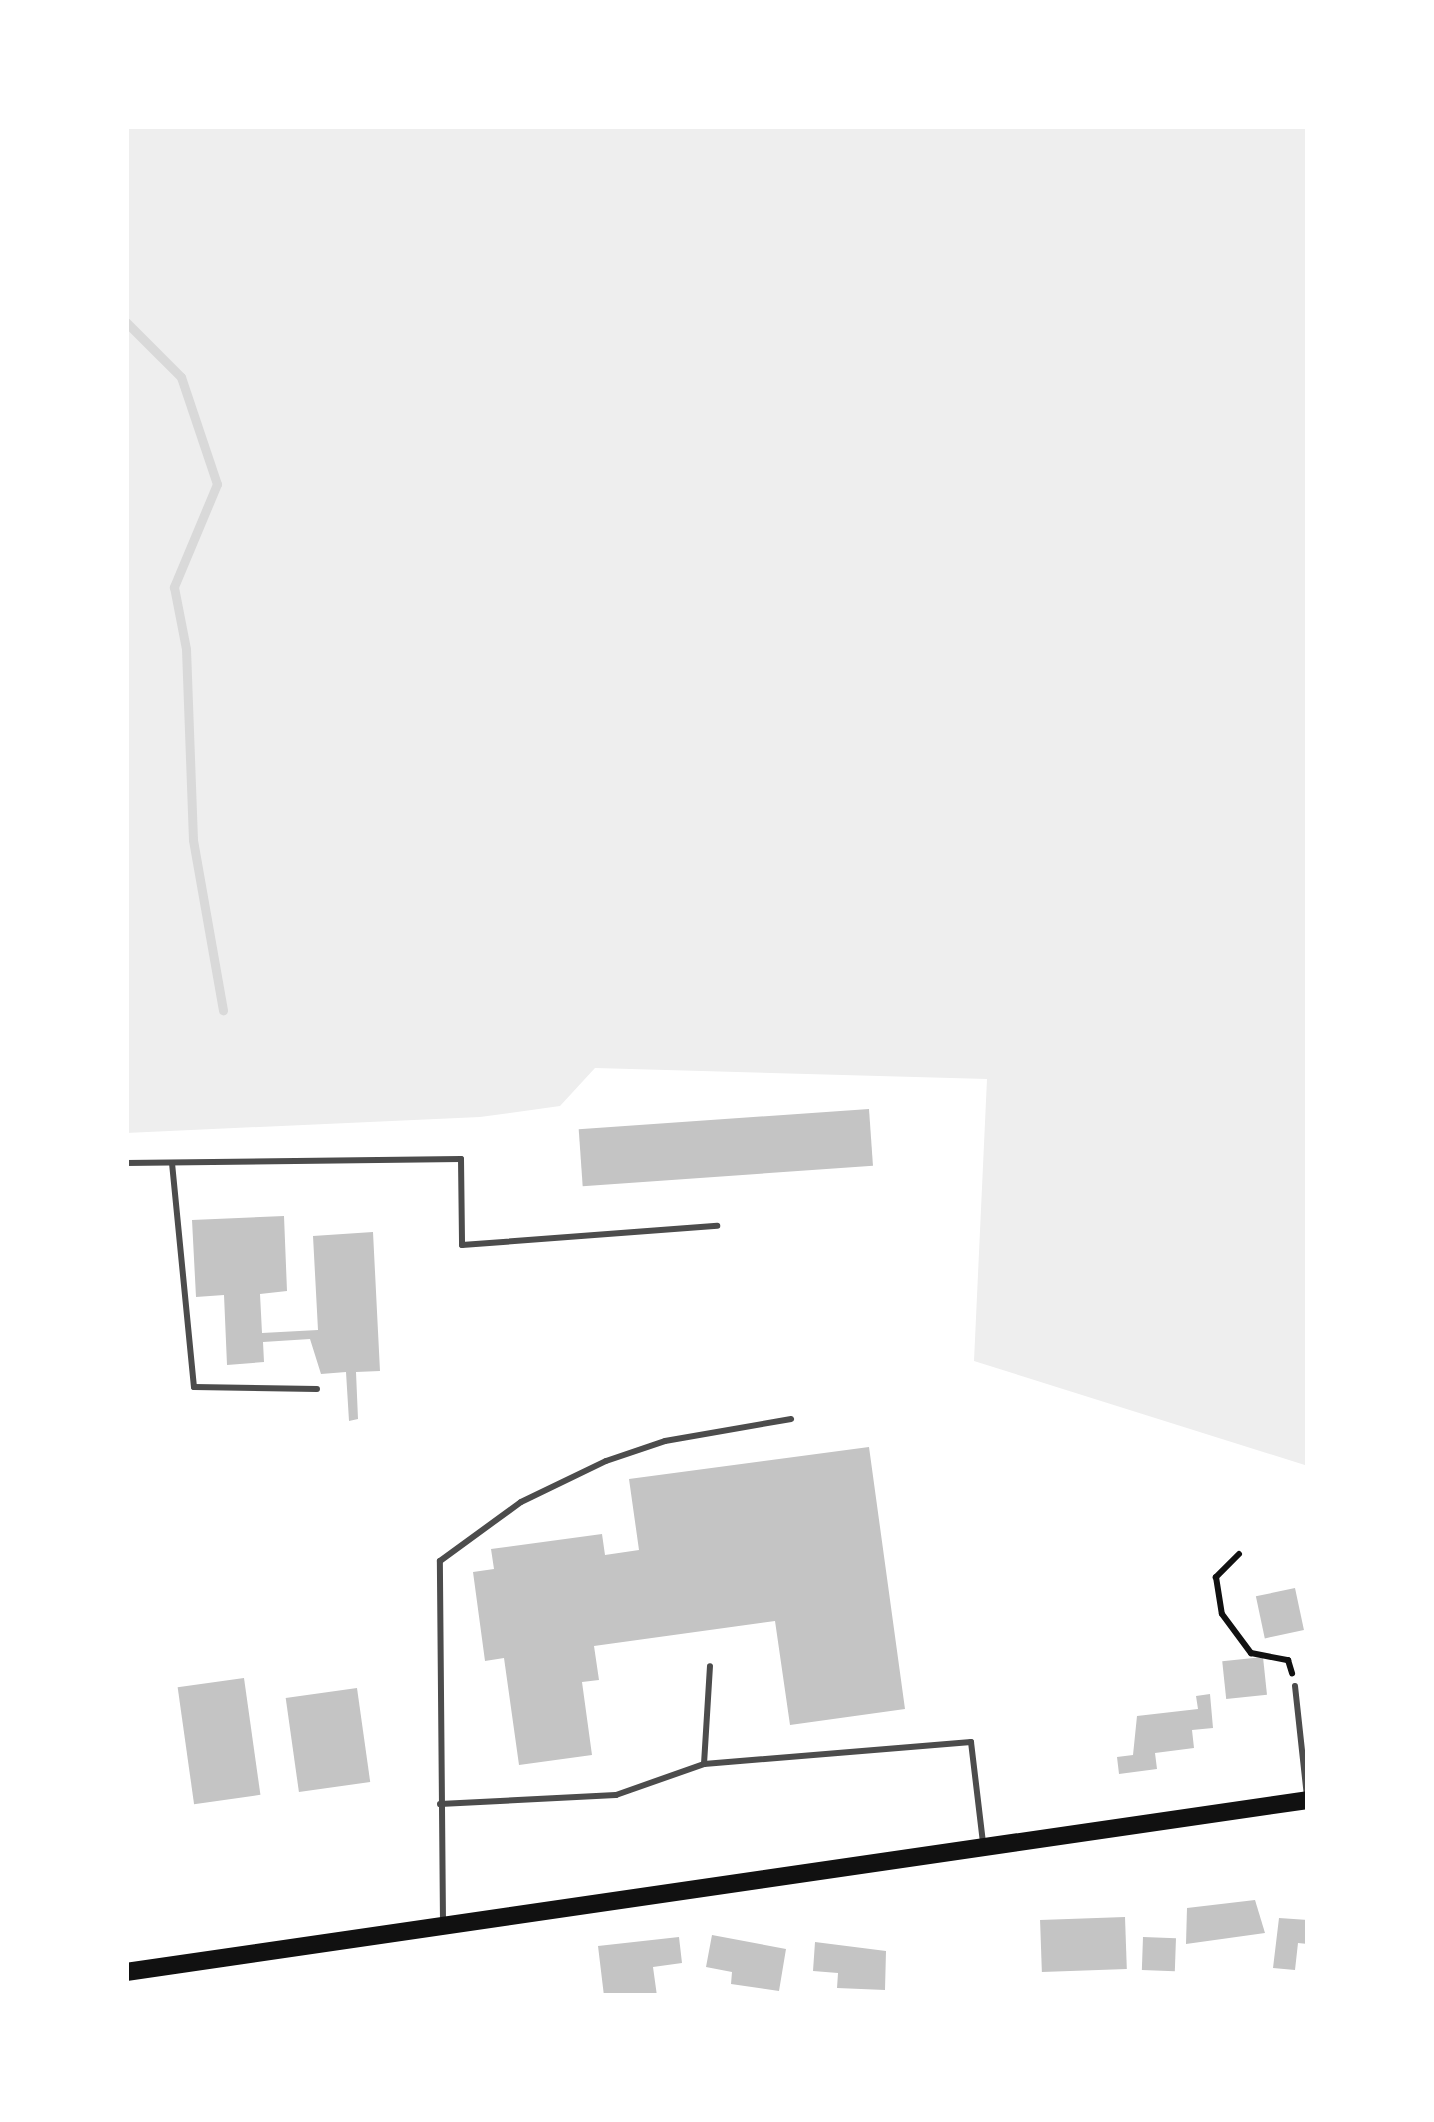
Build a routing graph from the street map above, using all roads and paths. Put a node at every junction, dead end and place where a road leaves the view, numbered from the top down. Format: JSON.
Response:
{"nodes":[{"id":1,"x":126,"y":1163,"type":"edge"},
{"id":2,"x":172,"y":1163,"type":"junction"},
{"id":3,"x":717,"y":1226,"type":"dead end"},
{"id":4,"x":317,"y":1389,"type":"dead end"},
{"id":5,"x":791,"y":1419,"type":"dead end"},
{"id":6,"x":1239,"y":1554,"type":"dead end"},
{"id":7,"x":710,"y":1666,"type":"dead end"},
{"id":8,"x":1295,"y":1686,"type":"joint"},
{"id":9,"x":704,"y":1764,"type":"junction"},
{"id":10,"x":1308,"y":1800,"type":"edge"},
{"id":11,"x":440,"y":1804,"type":"junction"},
{"id":12,"x":984,"y":1851,"type":"junction"},
{"id":13,"x":443,"y":1927,"type":"junction"},
{"id":14,"x":126,"y":1972,"type":"edge"}],
"edges":[{"from":1,"to":2,"type":"lane"},
{"from":2,"to":3,"type":"lane"},
{"from":2,"to":4,"type":"lane"},
{"from":5,"to":11,"type":"lane"},
{"from":6,"to":8,"type":"path"},
{"from":7,"to":9,"type":"lane"},
{"from":8,"to":10,"type":"lane"},
{"from":9,"to":11,"type":"lane"},
{"from":9,"to":12,"type":"lane"},
{"from":10,"to":12,"type":"main road"},
{"from":11,"to":13,"type":"lane"},
{"from":12,"to":13,"type":"main road"},
{"from":13,"to":14,"type":"main road"}]}
